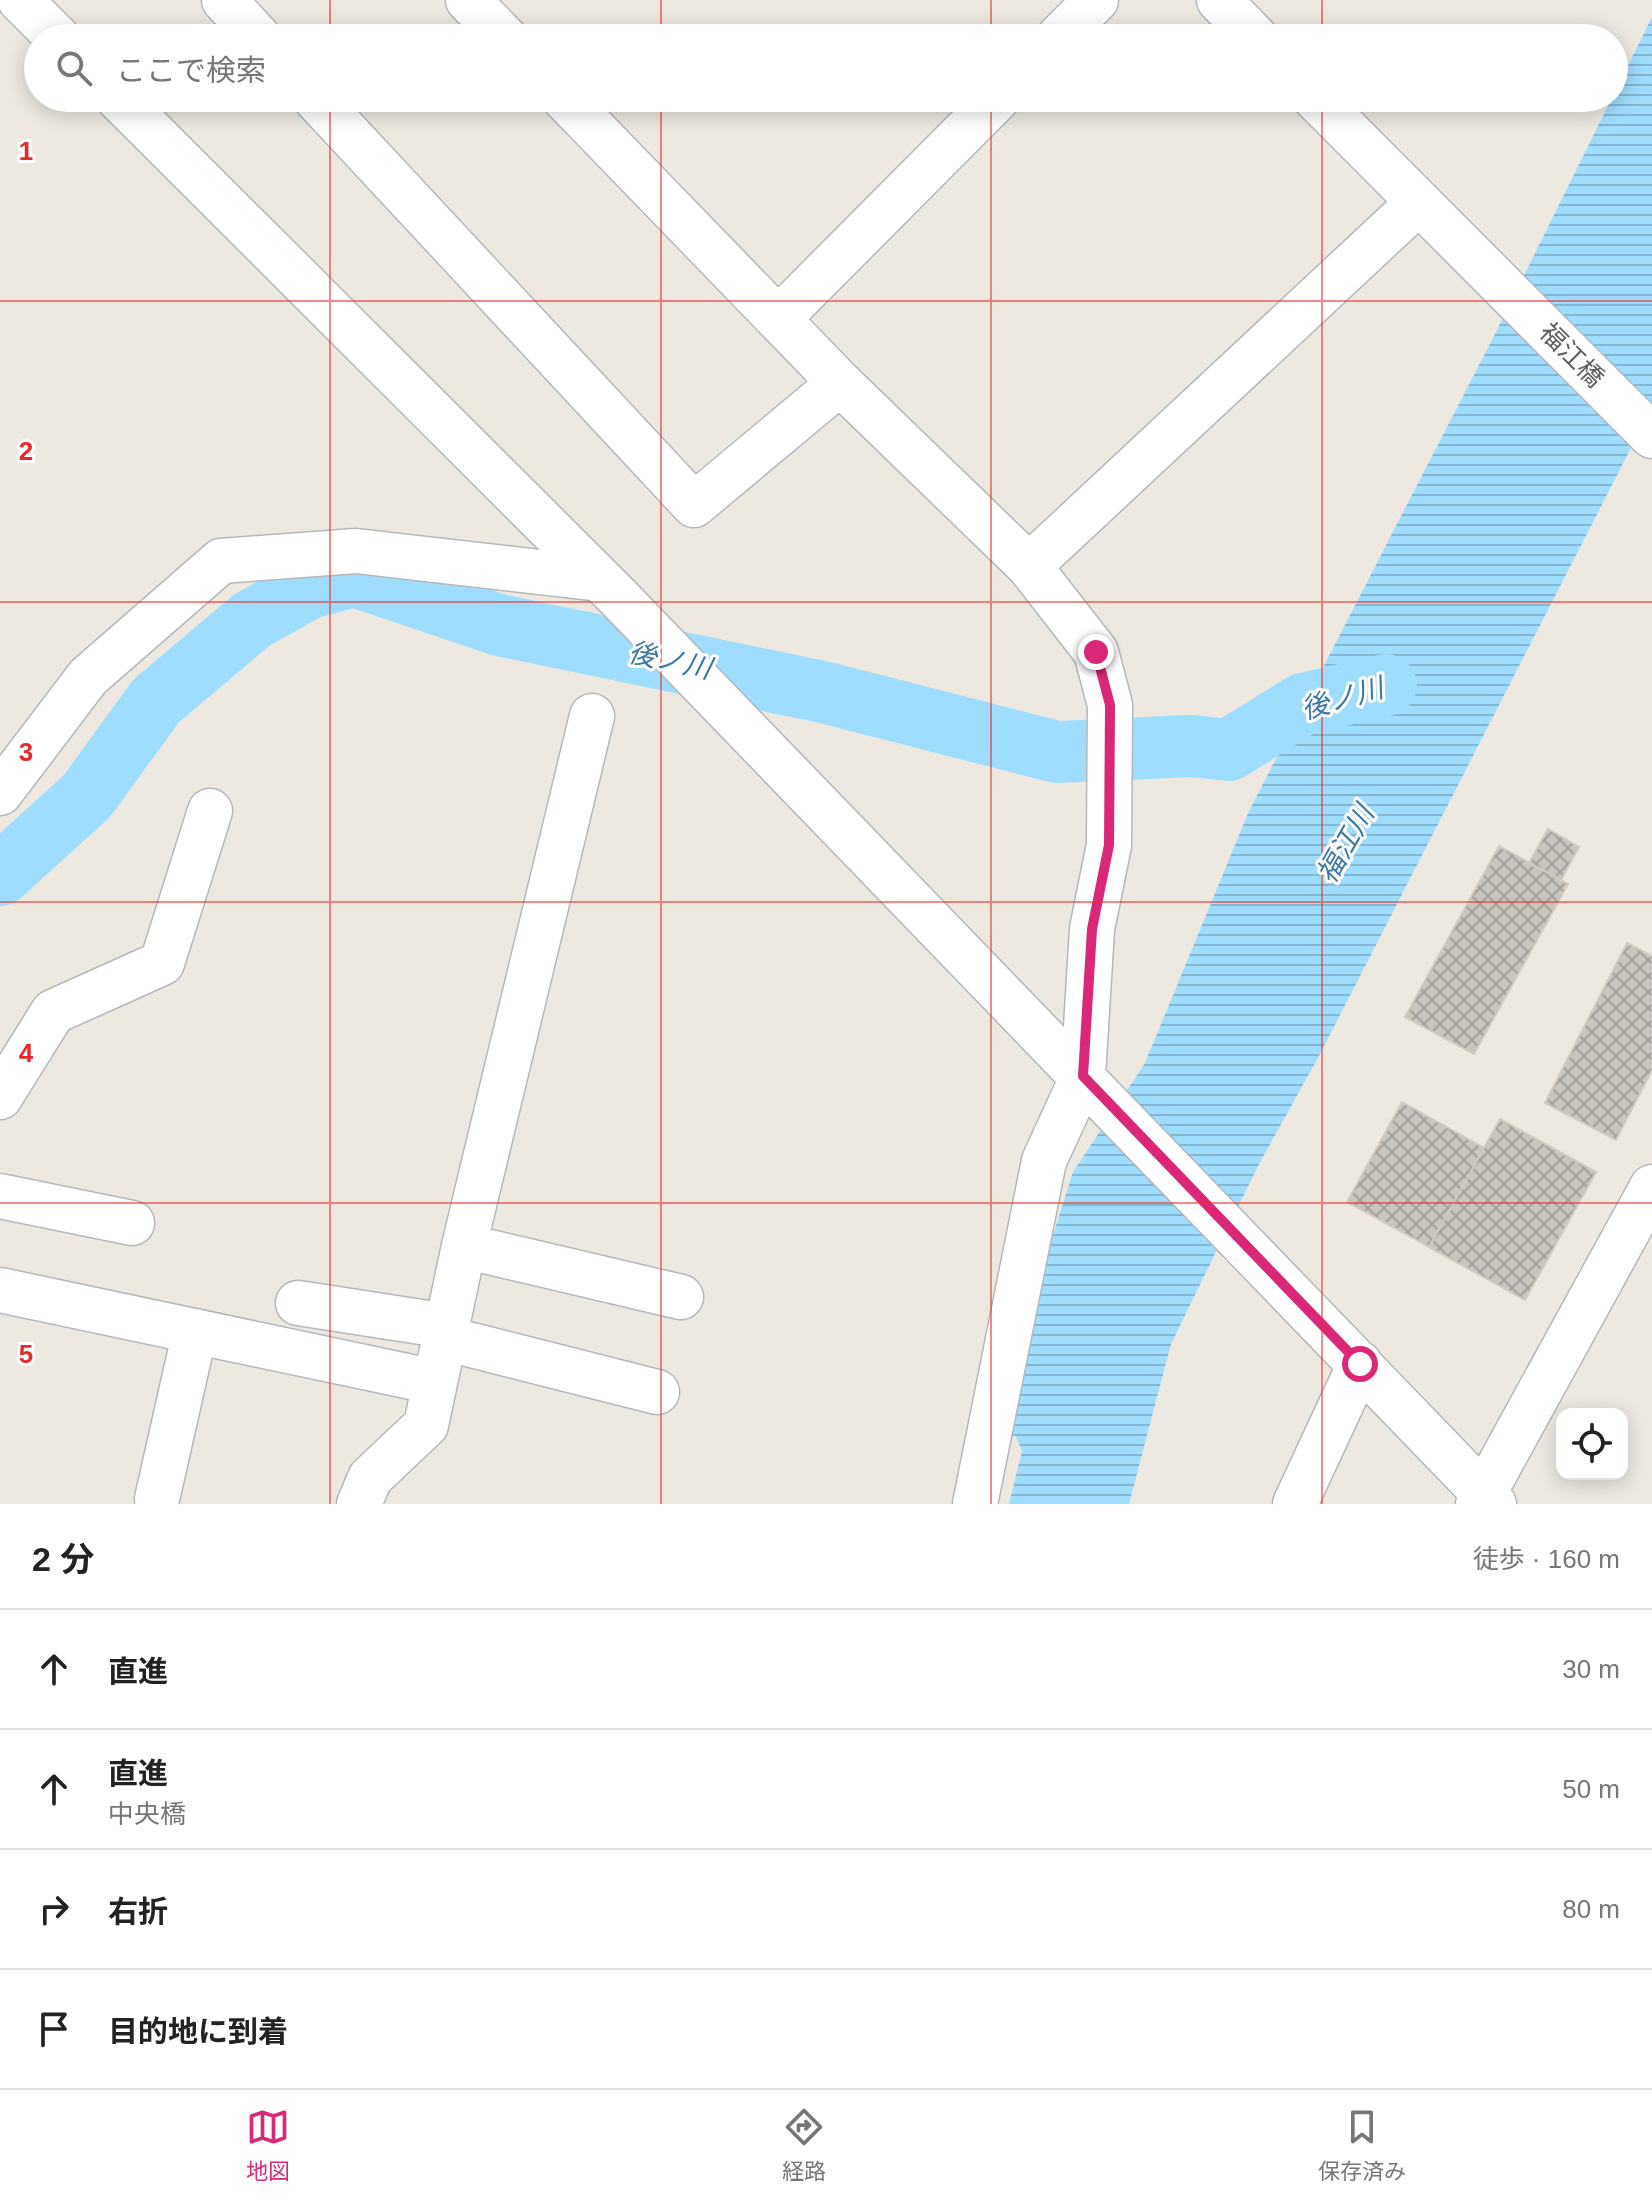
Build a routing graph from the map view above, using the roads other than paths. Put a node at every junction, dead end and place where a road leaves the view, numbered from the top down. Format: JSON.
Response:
{"nodes":[{"id":1,"x":13,"y":0,"type":"edge"},
{"id":2,"x":20,"y":0,"type":"edge"},
{"id":3,"x":224,"y":0,"type":"edge"},
{"id":4,"x":468,"y":0,"type":"edge"},
{"id":5,"x":1096,"y":0,"type":"edge"},
{"id":6,"x":1219,"y":0,"type":"edge"},
{"id":7,"x":0,"y":10,"type":"edge"},
{"id":8,"x":44,"y":24,"type":"edge"},
{"id":9,"x":246,"y":24,"type":"edge"},
{"id":10,"x":491,"y":24,"type":"edge"},
{"id":11,"x":1072,"y":24,"type":"edge"},
{"id":12,"x":1242,"y":24,"type":"edge"},
{"id":13,"x":132,"y":112,"type":"edge"},
{"id":14,"x":328,"y":112,"type":"edge"},
{"id":15,"x":578,"y":112,"type":"edge"},
{"id":16,"x":984,"y":112,"type":"edge"},
{"id":17,"x":1329,"y":112,"type":"edge"},
{"id":18,"x":1418,"y":203,"type":"junction"},
{"id":19,"x":780,"y":317,"type":"junction"},
{"id":20,"x":840,"y":383,"type":"junction"},
{"id":21,"x":1652,"y":436,"type":"edge"},
{"id":22,"x":1029,"y":566,"type":"junction"},
{"id":23,"x":600,"y":579,"type":"junction"},
{"id":24,"x":592,"y":716,"type":"dead end"},
{"id":25,"x":0,"y":793,"type":"edge"},
{"id":26,"x":210,"y":811,"type":"dead end"},
{"id":27,"x":1083,"y":1076,"type":"junction"},
{"id":28,"x":0,"y":1097,"type":"edge"},
{"id":29,"x":1652,"y":1187,"type":"edge"},
{"id":30,"x":0,"y":1196,"type":"edge"},
{"id":31,"x":132,"y":1223,"type":"dead end"},
{"id":32,"x":464,"y":1246,"type":"junction"},
{"id":33,"x":0,"y":1290,"type":"edge"},
{"id":34,"x":681,"y":1297,"type":"dead end"},
{"id":35,"x":298,"y":1303,"type":"dead end"},
{"id":36,"x":195,"y":1331,"type":"junction"},
{"id":37,"x":446,"y":1332,"type":"junction"},
{"id":38,"x":1360,"y":1364,"type":"junction"},
{"id":39,"x":435,"y":1382,"type":"junction"},
{"id":40,"x":657,"y":1392,"type":"dead end"},
{"id":41,"x":157,"y":1499,"type":"dead end"},
{"id":42,"x":1485,"y":1501,"type":"edge"},
{"id":43,"x":359,"y":1504,"type":"edge"},
{"id":44,"x":975,"y":1504,"type":"edge"},
{"id":45,"x":1295,"y":1504,"type":"edge"}],
"edges":[{"from":1,"to":7,"type":"street"},
{"from":2,"to":8,"type":"street"},
{"from":3,"to":9,"type":"street"},
{"from":4,"to":10,"type":"street"},
{"from":5,"to":11,"type":"street"},
{"from":6,"to":12,"type":"street"},
{"from":13,"to":23,"type":"street"},
{"from":14,"to":20,"type":"street"},
{"from":15,"to":19,"type":"street"},
{"from":16,"to":19,"type":"street"},
{"from":17,"to":18,"type":"street","name":"福江橋"},
{"from":18,"to":21,"type":"street","name":"福江橋"},
{"from":18,"to":22,"type":"street"},
{"from":19,"to":20,"type":"street"},
{"from":20,"to":22,"type":"street"},
{"from":22,"to":27,"type":"street"},
{"from":23,"to":25,"type":"street"},
{"from":23,"to":27,"type":"street"},
{"from":24,"to":32,"type":"street"},
{"from":26,"to":28,"type":"street"},
{"from":27,"to":38,"type":"street"},
{"from":27,"to":44,"type":"street"},
{"from":29,"to":42,"type":"street"},
{"from":30,"to":31,"type":"street"},
{"from":32,"to":34,"type":"street"},
{"from":32,"to":37,"type":"street"},
{"from":33,"to":36,"type":"street"},
{"from":35,"to":37,"type":"street"},
{"from":36,"to":39,"type":"street"},
{"from":36,"to":41,"type":"street"},
{"from":37,"to":39,"type":"street"},
{"from":37,"to":40,"type":"street"},
{"from":38,"to":42,"type":"street"},
{"from":38,"to":45,"type":"street"},
{"from":39,"to":43,"type":"street"}]}
